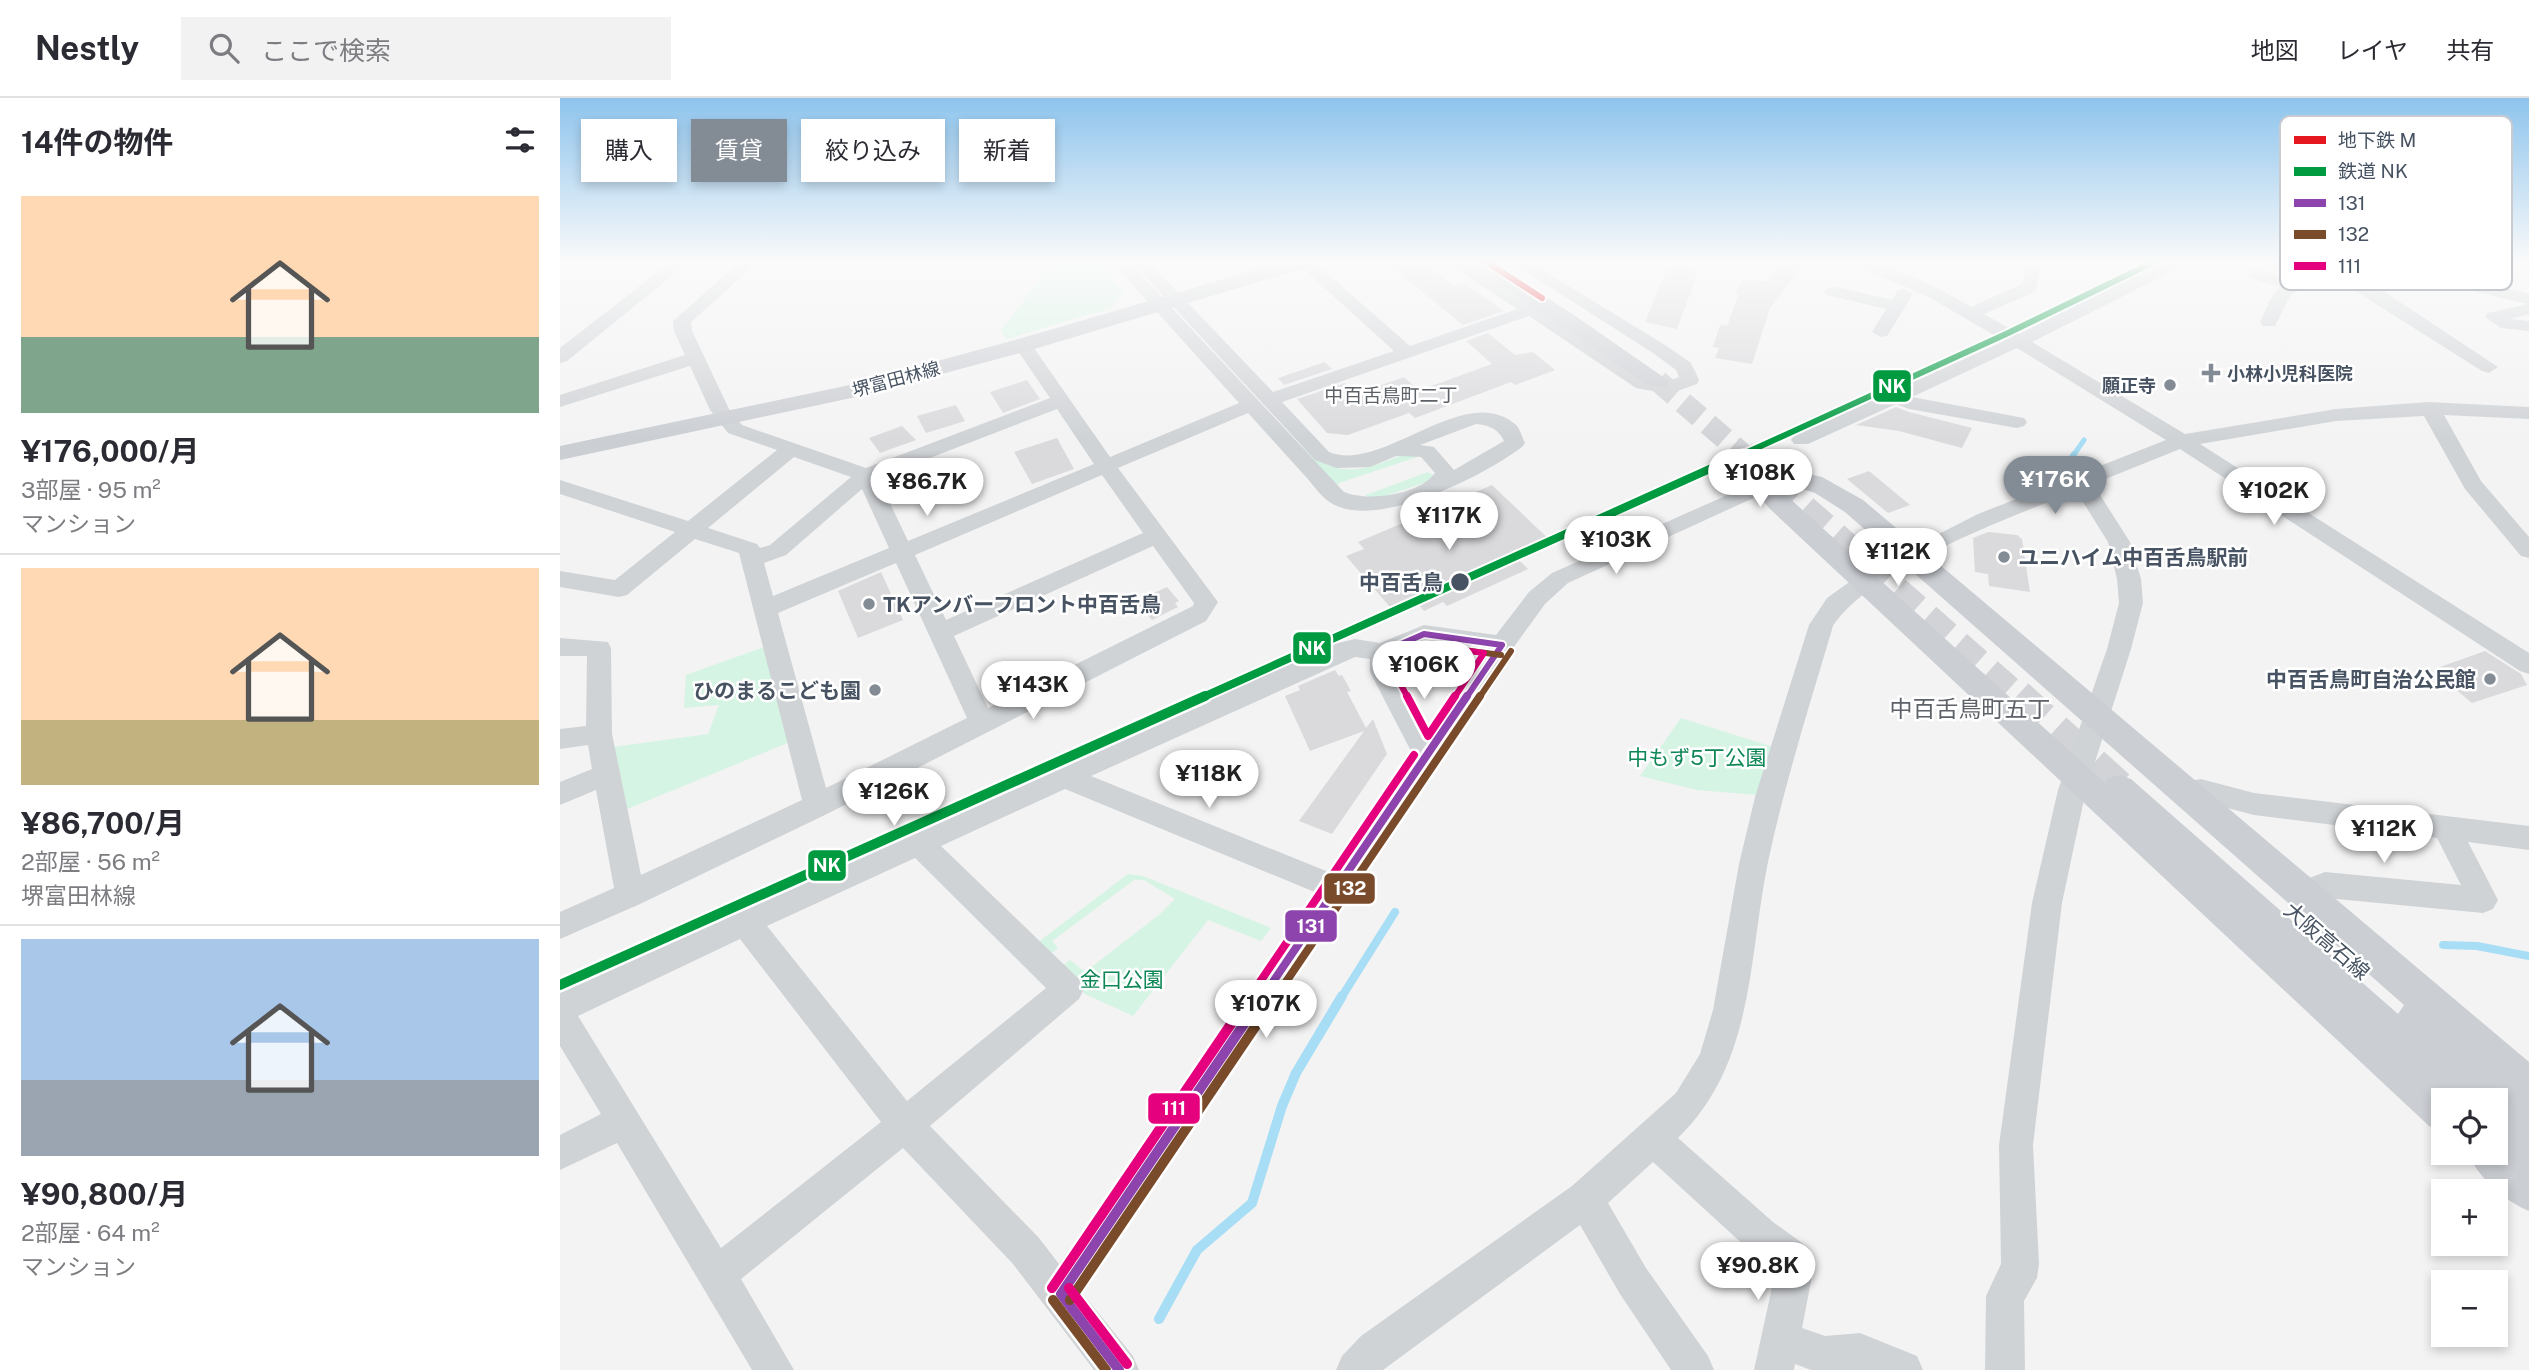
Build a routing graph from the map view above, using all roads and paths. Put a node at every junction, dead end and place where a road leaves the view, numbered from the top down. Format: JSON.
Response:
{"nodes":[{"id":1,"x":607,"y":320,"type":"edge"},
{"id":2,"x":683,"y":320,"type":"edge"},
{"id":3,"x":1106,"y":320,"type":"edge"},
{"id":4,"x":1184,"y":320,"type":"edge"},
{"id":5,"x":1371,"y":320,"type":"edge"},
{"id":6,"x":1500,"y":320,"type":"edge"},
{"id":7,"x":1547,"y":320,"type":"edge"},
{"id":8,"x":1569,"y":320,"type":"edge"},
{"id":9,"x":1595,"y":320,"type":"edge"},
{"id":10,"x":1613,"y":320,"type":"edge"},
{"id":11,"x":1888,"y":320,"type":"edge"},
{"id":12,"x":1981,"y":320,"type":"edge"},
{"id":13,"x":2060,"y":320,"type":"edge"},
{"id":14,"x":2418,"y":320,"type":"edge"},
{"id":15,"x":2500,"y":320,"type":"edge"},
{"id":16,"x":2529,"y":326,"type":"edge"},
{"id":17,"x":1881,"y":332,"type":"dead end"},
{"id":18,"x":2018,"y":341,"type":"junction"},
{"id":19,"x":1023,"y":345,"type":"junction"},
{"id":20,"x":1406,"y":352,"type":"junction"},
{"id":21,"x":560,"y":357,"type":"edge"},
{"id":22,"x":695,"y":358,"type":"junction"},
{"id":23,"x":2489,"y":368,"type":"dead end"},
{"id":24,"x":1896,"y":396,"type":"junction"},
{"id":25,"x":560,"y":401,"type":"edge"},
{"id":26,"x":1060,"y":401,"type":"junction"},
{"id":27,"x":1259,"y":403,"type":"junction"},
{"id":28,"x":2428,"y":408,"type":"junction"},
{"id":29,"x":2529,"y":413,"type":"edge"},
{"id":30,"x":726,"y":420,"type":"junction"},
{"id":31,"x":2017,"y":422,"type":"dead end"},
{"id":32,"x":1801,"y":440,"type":"dead end"},
{"id":33,"x":2182,"y":441,"type":"junction"},
{"id":34,"x":791,"y":449,"type":"junction"},
{"id":35,"x":1395,"y":450,"type":"junction"},
{"id":36,"x":560,"y":453,"type":"edge"},
{"id":37,"x":1106,"y":466,"type":"junction"},
{"id":38,"x":866,"y":475,"type":"junction"},
{"id":39,"x":1779,"y":478,"type":"junction"},
{"id":40,"x":1438,"y":483,"type":"junction"},
{"id":41,"x":2082,"y":483,"type":"junction"},
{"id":42,"x":560,"y":487,"type":"edge"},
{"id":43,"x":1725,"y":502,"type":"junction"},
{"id":44,"x":1785,"y":509,"type":"junction"},
{"id":45,"x":691,"y":531,"type":"junction"},
{"id":46,"x":1155,"y":536,"type":"junction"},
{"id":47,"x":903,"y":551,"type":"junction"},
{"id":48,"x":2529,"y":551,"type":"edge"},
{"id":49,"x":1913,"y":555,"type":"junction"},
{"id":50,"x":751,"y":559,"type":"junction"},
{"id":51,"x":560,"y":579,"type":"edge"},
{"id":52,"x":1864,"y":583,"type":"junction"},
{"id":53,"x":765,"y":609,"type":"junction"},
{"id":54,"x":939,"y":633,"type":"junction"},
{"id":55,"x":1502,"y":645,"type":"junction"},
{"id":56,"x":560,"y":647,"type":"edge"},
{"id":57,"x":1383,"y":652,"type":"junction"},
{"id":58,"x":2529,"y":665,"type":"edge"},
{"id":59,"x":2096,"y":713,"type":"junction"},
{"id":60,"x":981,"y":721,"type":"junction"},
{"id":61,"x":600,"y":734,"type":"junction"},
{"id":62,"x":560,"y":739,"type":"edge"},
{"id":63,"x":1427,"y":757,"type":"junction"},
{"id":64,"x":606,"y":775,"type":"junction"},
{"id":65,"x":1063,"y":777,"type":"junction"},
{"id":66,"x":2076,"y":779,"type":"junction"},
{"id":67,"x":2185,"y":791,"type":"junction"},
{"id":68,"x":560,"y":794,"type":"edge"},
{"id":69,"x":817,"y":806,"type":"junction"},
{"id":70,"x":2446,"y":827,"type":"junction"},
{"id":71,"x":2529,"y":838,"type":"edge"},
{"id":72,"x":920,"y":844,"type":"junction"},
{"id":73,"x":1337,"y":888,"type":"junction"},
{"id":74,"x":2304,"y":893,"type":"junction"},
{"id":75,"x":629,"y":895,"type":"junction"},
{"id":76,"x":745,"y":922,"type":"junction"},
{"id":77,"x":560,"y":926,"type":"edge"},
{"id":78,"x":560,"y":1009,"type":"edge"},
{"id":79,"x":560,"y":1016,"type":"edge"},
{"id":80,"x":2453,"y":1088,"type":"edge"},
{"id":81,"x":2494,"y":1088,"type":"edge"},
{"id":82,"x":2529,"y":1088,"type":"edge"},
{"id":83,"x":2508,"y":1099,"type":"edge"},
{"id":84,"x":2431,"y":1101,"type":"edge"},
{"id":85,"x":2529,"y":1117,"type":"edge"},
{"id":86,"x":622,"y":1122,"type":"junction"},
{"id":87,"x":905,"y":1125,"type":"junction"},
{"id":88,"x":1653,"y":1139,"type":"junction"},
{"id":89,"x":2508,"y":1140,"type":"edge"},
{"id":90,"x":560,"y":1153,"type":"edge"},
{"id":91,"x":2529,"y":1160,"type":"edge"},
{"id":92,"x":2502,"y":1165,"type":"edge"},
{"id":93,"x":2529,"y":1190,"type":"edge"},
{"id":94,"x":1585,"y":1199,"type":"junction"},
{"id":95,"x":715,"y":1276,"type":"junction"},
{"id":96,"x":1061,"y":1294,"type":"junction"},
{"id":97,"x":1777,"y":1355,"type":"edge"},
{"id":98,"x":774,"y":1370,"type":"edge"},
{"id":99,"x":1119,"y":1370,"type":"edge"},
{"id":100,"x":1356,"y":1370,"type":"edge"},
{"id":101,"x":1694,"y":1370,"type":"edge"},
{"id":102,"x":1903,"y":1370,"type":"edge"},
{"id":103,"x":2005,"y":1370,"type":"edge"}],
"edges":[{"from":1,"to":21,"type":"street"},
{"from":2,"to":22,"type":"street"},
{"from":3,"to":19,"type":"main road","name":"堺富田林線"},
{"from":4,"to":27,"type":"street"},
{"from":5,"to":20,"type":"street"},
{"from":6,"to":20,"type":"street"},
{"from":7,"to":10,"type":"street"},
{"from":8,"to":9,"type":"main road"},
{"from":11,"to":17,"type":"street"},
{"from":12,"to":18,"type":"street"},
{"from":13,"to":18,"type":"street"},
{"from":14,"to":23,"type":"street"},
{"from":15,"to":16,"type":"street"},
{"from":18,"to":24,"type":"street"},
{"from":18,"to":33,"type":"street"},
{"from":19,"to":26,"type":"street"},
{"from":19,"to":30,"type":"main road","name":"堺富田林線"},
{"from":20,"to":27,"type":"street"},
{"from":22,"to":25,"type":"street"},
{"from":22,"to":30,"type":"street"},
{"from":24,"to":31,"type":"street"},
{"from":24,"to":32,"type":"street"},
{"from":26,"to":37,"type":"street"},
{"from":26,"to":38,"type":"street"},
{"from":27,"to":35,"type":"street"},
{"from":27,"to":37,"type":"street"},
{"from":27,"to":40,"type":"street"},
{"from":28,"to":29,"type":"street"},
{"from":28,"to":33,"type":"street"},
{"from":28,"to":48,"type":"street"},
{"from":30,"to":34,"type":"street"},
{"from":30,"to":36,"type":"main road","name":"堺富田林線"},
{"from":33,"to":41,"type":"street"},
{"from":33,"to":58,"type":"street"},
{"from":34,"to":38,"type":"street"},
{"from":34,"to":45,"type":"street"},
{"from":35,"to":40,"type":"street"},
{"from":35,"to":40,"type":"street"},
{"from":37,"to":46,"type":"street"},
{"from":37,"to":47,"type":"street"},
{"from":38,"to":47,"type":"street"},
{"from":38,"to":50,"type":"street"},
{"from":39,"to":43,"type":"street"},
{"from":39,"to":44,"type":"main road"},
{"from":39,"to":49,"type":"main road"},
{"from":41,"to":49,"type":"street"},
{"from":41,"to":59,"type":"street"},
{"from":42,"to":45,"type":"street"},
{"from":43,"to":44,"type":"street"},
{"from":43,"to":55,"type":"street"},
{"from":44,"to":52,"type":"main road"},
{"from":45,"to":50,"type":"street"},
{"from":45,"to":51,"type":"street"},
{"from":46,"to":54,"type":"street"},
{"from":46,"to":60,"type":"street"},
{"from":47,"to":53,"type":"street"},
{"from":47,"to":54,"type":"street"},
{"from":49,"to":52,"type":"street"},
{"from":49,"to":59,"type":"main road"},
{"from":50,"to":53,"type":"street"},
{"from":52,"to":66,"type":"main road"},
{"from":52,"to":88,"type":"street"},
{"from":53,"to":69,"type":"street"},
{"from":54,"to":60,"type":"street"},
{"from":55,"to":57,"type":"street"},
{"from":55,"to":63,"type":"street"},
{"from":56,"to":61,"type":"street"},
{"from":57,"to":63,"type":"street"},
{"from":57,"to":65,"type":"street"},
{"from":59,"to":66,"type":"street"},
{"from":59,"to":67,"type":"main road"},
{"from":60,"to":69,"type":"street"},
{"from":61,"to":62,"type":"street"},
{"from":61,"to":64,"type":"street"},
{"from":63,"to":73,"type":"street"},
{"from":64,"to":68,"type":"street"},
{"from":64,"to":75,"type":"street"},
{"from":65,"to":72,"type":"street"},
{"from":65,"to":73,"type":"street"},
{"from":66,"to":84,"type":"main road"},
{"from":66,"to":103,"type":"street"},
{"from":67,"to":70,"type":"street"},
{"from":67,"to":74,"type":"main road"},
{"from":69,"to":75,"type":"street"},
{"from":70,"to":71,"type":"street"},
{"from":70,"to":74,"type":"street"},
{"from":72,"to":76,"type":"street"},
{"from":72,"to":87,"type":"street"},
{"from":73,"to":96,"type":"street"},
{"from":74,"to":82,"type":"main road"},
{"from":75,"to":77,"type":"street"},
{"from":76,"to":78,"type":"street"},
{"from":76,"to":87,"type":"street"},
{"from":79,"to":86,"type":"street"},
{"from":80,"to":81,"type":"main road","name":"大阪高石線"},
{"from":83,"to":85,"type":"main road","name":"大阪高石線"},
{"from":86,"to":90,"type":"street"},
{"from":86,"to":95,"type":"street"},
{"from":87,"to":95,"type":"street"},
{"from":87,"to":96,"type":"street"},
{"from":88,"to":94,"type":"street"},
{"from":88,"to":97,"type":"street"},
{"from":89,"to":91,"type":"main road"},
{"from":92,"to":93,"type":"main road"},
{"from":94,"to":100,"type":"street"},
{"from":94,"to":101,"type":"street"},
{"from":95,"to":98,"type":"street"},
{"from":96,"to":99,"type":"street"},
{"from":97,"to":102,"type":"street"}]}
